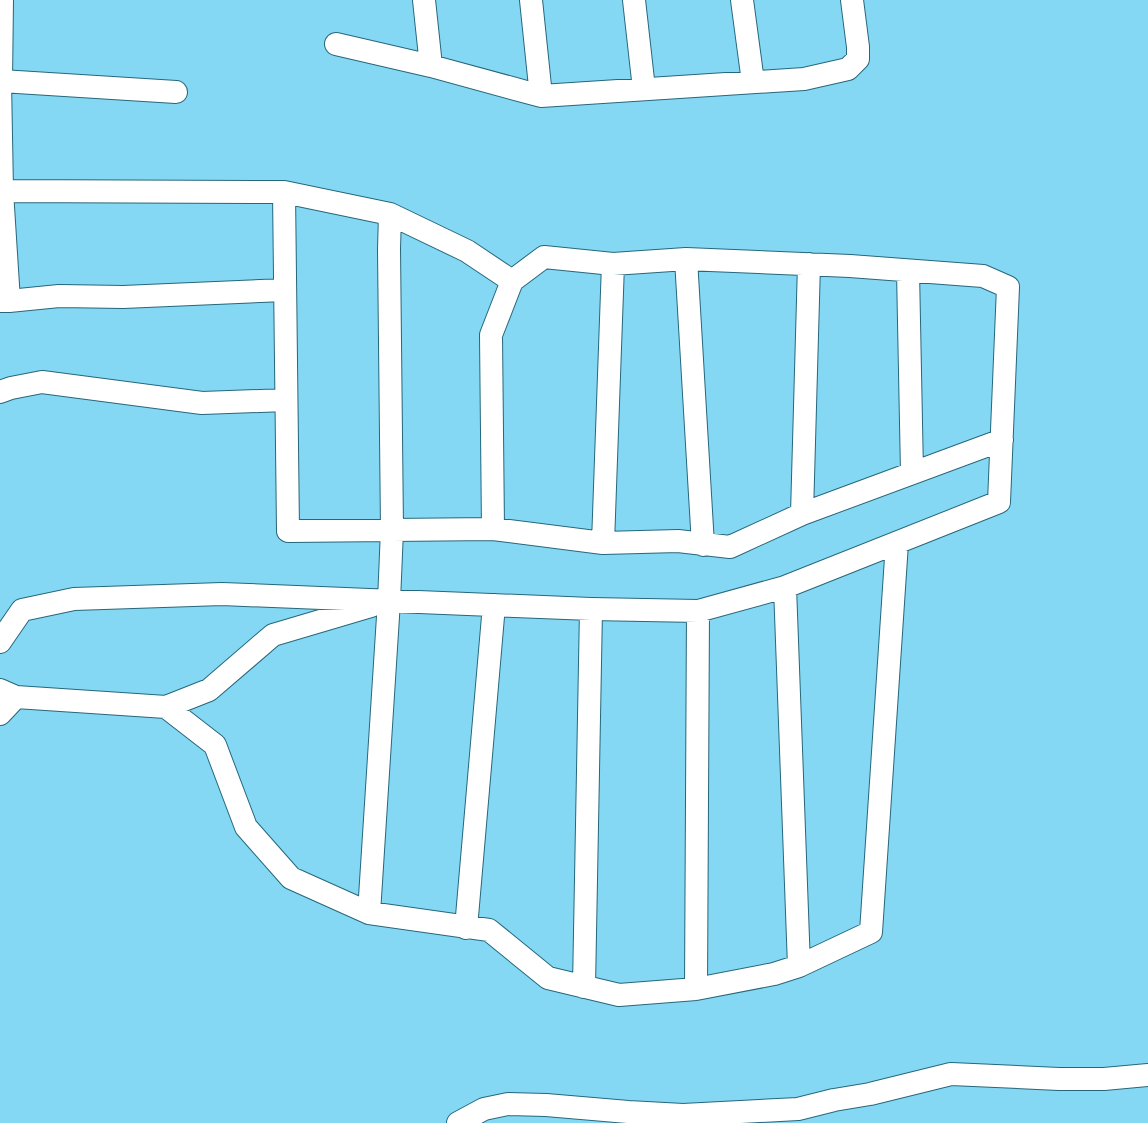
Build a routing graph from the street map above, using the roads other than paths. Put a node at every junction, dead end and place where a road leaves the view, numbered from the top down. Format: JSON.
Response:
{"nodes":[{"id":1,"x":2,"y":0,"type":"edge"},
{"id":2,"x":424,"y":0,"type":"edge"},
{"id":3,"x":531,"y":0,"type":"edge"},
{"id":4,"x":634,"y":0,"type":"edge"},
{"id":5,"x":742,"y":0,"type":"edge"},
{"id":6,"x":852,"y":0,"type":"edge"},
{"id":7,"x":336,"y":44,"type":"dead end"},
{"id":8,"x":432,"y":66,"type":"junction"},
{"id":9,"x":0,"y":81,"type":"edge"},
{"id":10,"x":752,"y":82,"type":"junction"},
{"id":11,"x":644,"y":89,"type":"junction"},
{"id":12,"x":176,"y":92,"type":"dead end"},
{"id":13,"x":541,"y":96,"type":"junction"},
{"id":14,"x":1,"y":191,"type":"edge"},
{"id":15,"x":284,"y":192,"type":"junction"},
{"id":16,"x":390,"y":214,"type":"junction"},
{"id":17,"x":686,"y":259,"type":"junction"},
{"id":18,"x":613,"y":264,"type":"junction"},
{"id":19,"x":809,"y":264,"type":"junction"},
{"id":20,"x":908,"y":271,"type":"junction"},
{"id":21,"x":512,"y":281,"type":"junction"},
{"id":22,"x":285,"y":290,"type":"junction"},
{"id":23,"x":4,"y":301,"type":"edge"},
{"id":24,"x":0,"y":392,"type":"edge"},
{"id":25,"x":286,"y":400,"type":"junction"},
{"id":26,"x":1002,"y":440,"type":"junction"},
{"id":27,"x":912,"y":473,"type":"junction"},
{"id":28,"x":802,"y":514,"type":"junction"},
{"id":29,"x":493,"y":529,"type":"junction"},
{"id":30,"x":392,"y":530,"type":"junction"},
{"id":31,"x":603,"y":543,"type":"junction"},
{"id":32,"x":897,"y":543,"type":"junction"},
{"id":33,"x":703,"y":545,"type":"junction"},
{"id":34,"x":786,"y":587,"type":"junction"},
{"id":35,"x":389,"y":601,"type":"junction"},
{"id":36,"x":494,"y":605,"type":"junction"},
{"id":37,"x":591,"y":609,"type":"junction"},
{"id":38,"x":698,"y":611,"type":"junction"},
{"id":39,"x":0,"y":642,"type":"edge"},
{"id":40,"x":8,"y":693,"type":"edge"},
{"id":41,"x":166,"y":707,"type":"junction"},
{"id":42,"x":0,"y":714,"type":"edge"},
{"id":43,"x":369,"y":913,"type":"junction"},
{"id":44,"x":466,"y":928,"type":"junction"},
{"id":45,"x":799,"y":966,"type":"junction"},
{"id":46,"x":584,"y":987,"type":"junction"},
{"id":47,"x":696,"y":989,"type":"junction"},
{"id":48,"x":1148,"y":1075,"type":"edge"},
{"id":49,"x":458,"y":1123,"type":"edge"}],
"edges":[{"from":1,"to":9,"type":"street"},
{"from":2,"to":8,"type":"street"},
{"from":3,"to":13,"type":"street"},
{"from":4,"to":11,"type":"street"},
{"from":5,"to":10,"type":"street"},
{"from":6,"to":10,"type":"street"},
{"from":7,"to":8,"type":"street"},
{"from":8,"to":13,"type":"street"},
{"from":9,"to":12,"type":"street"},
{"from":9,"to":14,"type":"street"},
{"from":10,"to":11,"type":"street"},
{"from":11,"to":13,"type":"street"},
{"from":14,"to":15,"type":"street"},
{"from":14,"to":23,"type":"street"},
{"from":15,"to":16,"type":"street"},
{"from":15,"to":22,"type":"street"},
{"from":16,"to":21,"type":"street"},
{"from":16,"to":30,"type":"street"},
{"from":17,"to":18,"type":"street"},
{"from":17,"to":19,"type":"street"},
{"from":17,"to":33,"type":"street"},
{"from":18,"to":21,"type":"street"},
{"from":18,"to":31,"type":"street"},
{"from":19,"to":20,"type":"street"},
{"from":19,"to":28,"type":"street"},
{"from":20,"to":26,"type":"street"},
{"from":20,"to":27,"type":"street"},
{"from":21,"to":29,"type":"street"},
{"from":22,"to":23,"type":"street"},
{"from":22,"to":25,"type":"street"},
{"from":24,"to":25,"type":"street"},
{"from":25,"to":30,"type":"street"},
{"from":26,"to":27,"type":"street"},
{"from":26,"to":32,"type":"street"},
{"from":27,"to":28,"type":"street"},
{"from":28,"to":33,"type":"street"},
{"from":29,"to":30,"type":"street"},
{"from":29,"to":31,"type":"street"},
{"from":30,"to":35,"type":"street"},
{"from":31,"to":33,"type":"street"},
{"from":32,"to":34,"type":"street"},
{"from":32,"to":45,"type":"street"},
{"from":34,"to":38,"type":"street"},
{"from":34,"to":45,"type":"street"},
{"from":35,"to":36,"type":"street"},
{"from":35,"to":39,"type":"street"},
{"from":35,"to":41,"type":"street"},
{"from":35,"to":43,"type":"street"},
{"from":36,"to":37,"type":"street"},
{"from":36,"to":44,"type":"street"},
{"from":37,"to":38,"type":"street"},
{"from":37,"to":46,"type":"street"},
{"from":38,"to":47,"type":"street"},
{"from":40,"to":41,"type":"street"},
{"from":40,"to":42,"type":"street"},
{"from":41,"to":43,"type":"street"},
{"from":43,"to":44,"type":"street"},
{"from":44,"to":46,"type":"street"},
{"from":45,"to":47,"type":"street"},
{"from":46,"to":47,"type":"street"},
{"from":48,"to":49,"type":"street"}]}
